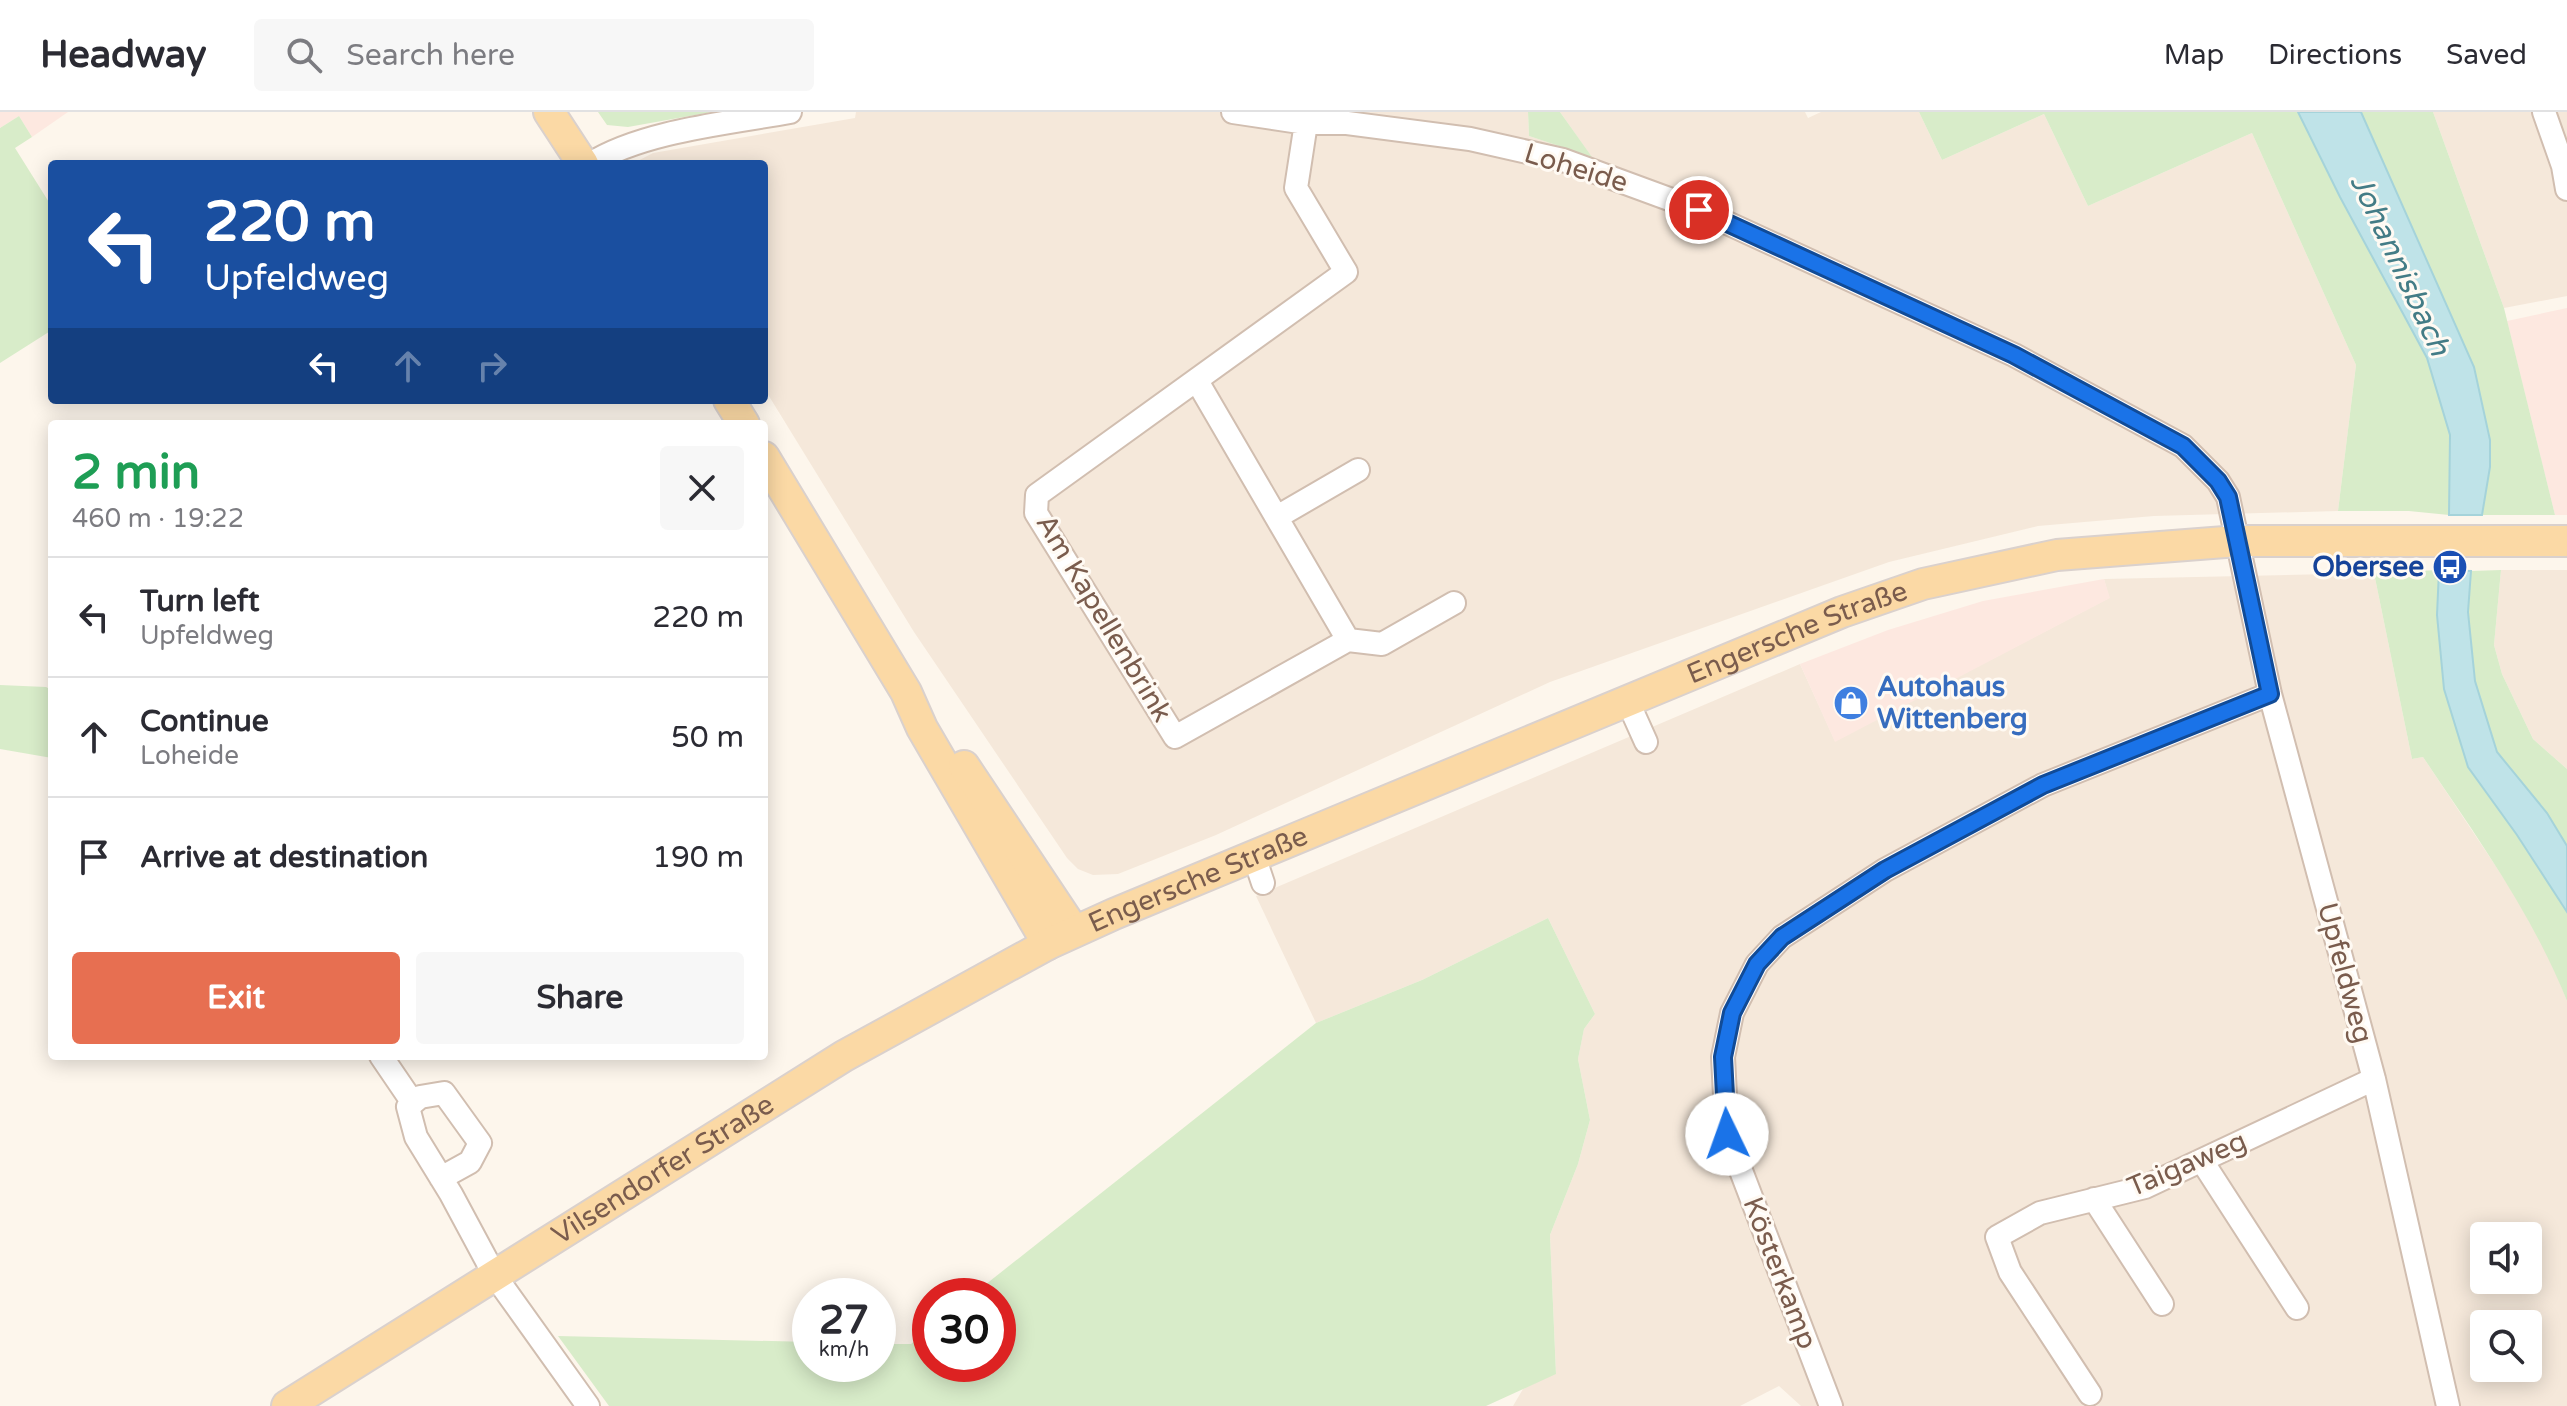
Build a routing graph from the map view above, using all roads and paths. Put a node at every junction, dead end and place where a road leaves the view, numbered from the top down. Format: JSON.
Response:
{"nodes":[{"id":1,"x":549,"y":112,"type":"edge"},
{"id":2,"x":790,"y":112,"type":"edge"},
{"id":3,"x":1233,"y":112,"type":"edge"},
{"id":4,"x":2544,"y":112,"type":"edge"},
{"id":5,"x":1306,"y":123,"type":"junction"},
{"id":6,"x":580,"y":160,"type":"edge"},
{"id":7,"x":597,"y":160,"type":"edge"},
{"id":8,"x":2567,"y":189,"type":"edge"},
{"id":9,"x":1197,"y":381,"type":"junction"},
{"id":10,"x":768,"y":464,"type":"edge"},
{"id":11,"x":1358,"y":470,"type":"dead end"},
{"id":12,"x":1277,"y":517,"type":"junction"},
{"id":13,"x":2238,"y":541,"type":"junction"},
{"id":14,"x":2567,"y":541,"type":"edge"},
{"id":15,"x":1454,"y":603,"type":"dead end"},
{"id":16,"x":1348,"y":640,"type":"junction"},
{"id":17,"x":2270,"y":694,"type":"junction"},
{"id":18,"x":1628,"y":702,"type":"junction"},
{"id":19,"x":1646,"y":742,"type":"dead end"},
{"id":20,"x":1061,"y":938,"type":"junction"},
{"id":21,"x":384,"y":1060,"type":"edge"},
{"id":22,"x":2374,"y":1079,"type":"junction"},
{"id":23,"x":413,"y":1103,"type":"junction"},
{"id":24,"x":2202,"y":1161,"type":"junction"},
{"id":25,"x":441,"y":1178,"type":"junction"},
{"id":26,"x":2094,"y":1199,"type":"junction"},
{"id":27,"x":495,"y":1276,"type":"junction"},
{"id":28,"x":2162,"y":1304,"type":"dead end"},
{"id":29,"x":2297,"y":1308,"type":"dead end"},
{"id":30,"x":2090,"y":1394,"type":"dead end"},
{"id":31,"x":287,"y":1406,"type":"edge"},
{"id":32,"x":588,"y":1406,"type":"edge"},
{"id":33,"x":1831,"y":1406,"type":"edge"},
{"id":34,"x":2448,"y":1406,"type":"edge"}],
"edges":[{"from":1,"to":6,"type":"main road"},
{"from":2,"to":7,"type":"street"},
{"from":3,"to":5,"type":"street","name":"Loheide"},
{"from":4,"to":8,"type":"street"},
{"from":5,"to":9,"type":"street","name":"Am Kapellenbrink"},
{"from":5,"to":13,"type":"street","name":"Loheide"},
{"from":9,"to":12,"type":"street"},
{"from":9,"to":16,"type":"street","name":"Am Kapellenbrink"},
{"from":10,"to":20,"type":"main road"},
{"from":11,"to":12,"type":"street"},
{"from":12,"to":16,"type":"street"},
{"from":13,"to":14,"type":"main road","name":"Engersche Straße"},
{"from":13,"to":17,"type":"street","name":"Upfeldweg"},
{"from":13,"to":18,"type":"main road","name":"Engersche Straße"},
{"from":15,"to":16,"type":"street"},
{"from":17,"to":22,"type":"street","name":"Upfeldweg"},
{"from":17,"to":33,"type":"street","name":"Kösterkamp"},
{"from":18,"to":19,"type":"street"},
{"from":18,"to":20,"type":"main road","name":"Engersche Straße"},
{"from":20,"to":27,"type":"main road","name":"Vilsendorfer Straße"},
{"from":21,"to":23,"type":"street"},
{"from":22,"to":24,"type":"street","name":"Taigaweg"},
{"from":22,"to":34,"type":"street","name":"Upfeldweg"},
{"from":23,"to":25,"type":"street"},
{"from":23,"to":25,"type":"street"},
{"from":24,"to":26,"type":"street","name":"Taigaweg"},
{"from":24,"to":29,"type":"street"},
{"from":25,"to":27,"type":"street"},
{"from":26,"to":28,"type":"street"},
{"from":26,"to":30,"type":"street","name":"Taigaweg"},
{"from":27,"to":31,"type":"main road","name":"Vilsendorfer Straße"},
{"from":27,"to":32,"type":"street"}]}
